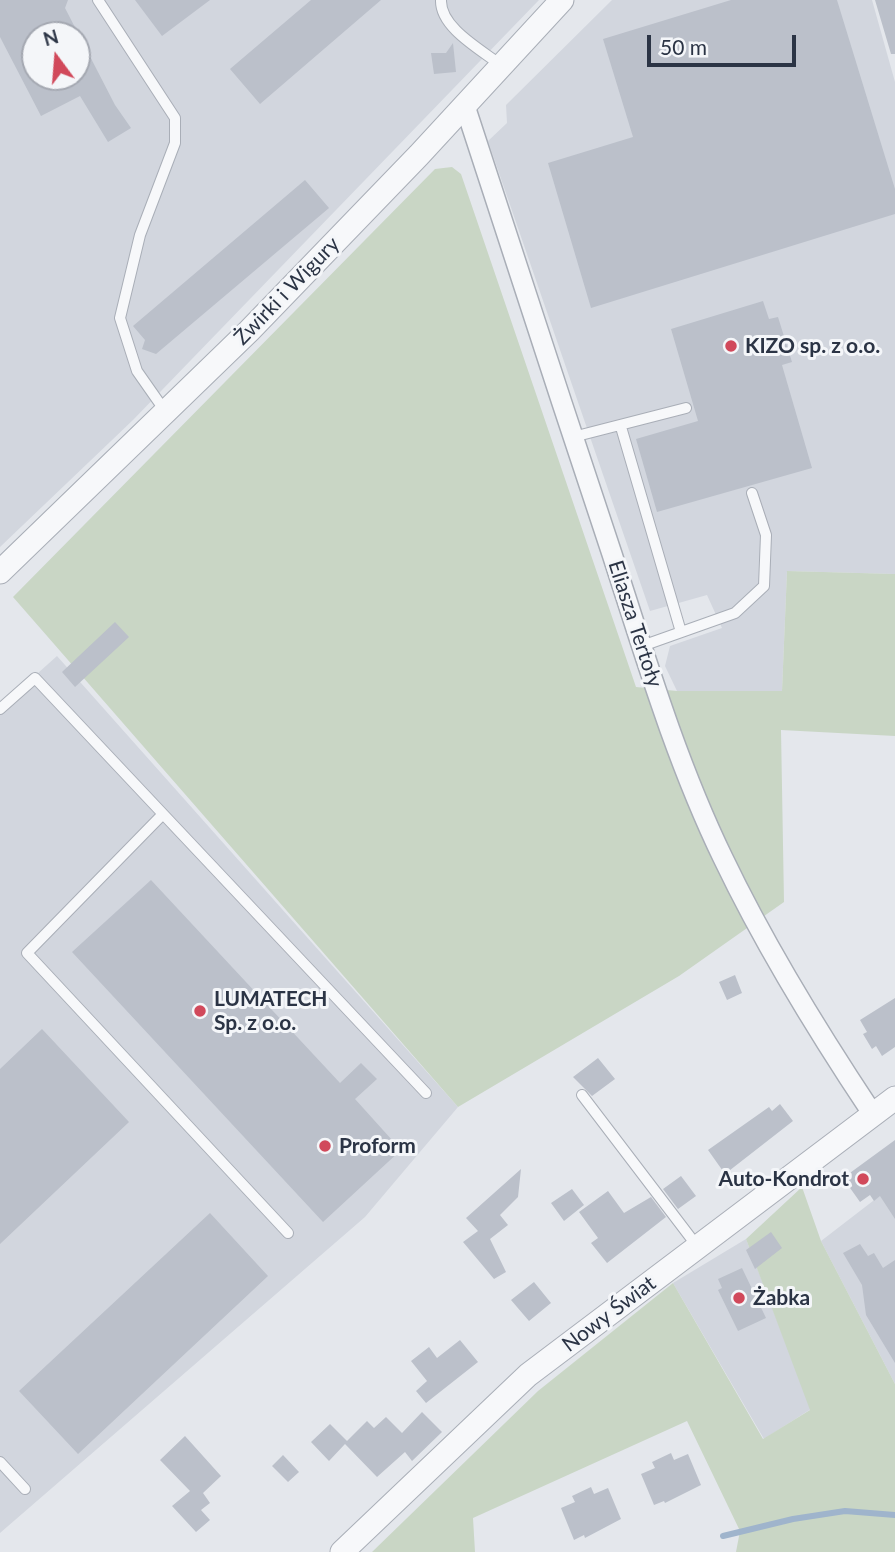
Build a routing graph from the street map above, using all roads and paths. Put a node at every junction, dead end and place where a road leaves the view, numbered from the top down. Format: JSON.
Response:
{"nodes":[{"id":1,"x":98,"y":0,"type":"edge"},
{"id":2,"x":441,"y":0,"type":"edge"},
{"id":3,"x":562,"y":0,"type":"edge"},
{"id":4,"x":502,"y":66,"type":"junction"},
{"id":5,"x":465,"y":106,"type":"junction"},
{"id":6,"x":686,"y":408,"type":"dead end"},
{"id":7,"x":166,"y":412,"type":"junction"},
{"id":8,"x":621,"y":427,"type":"junction"},
{"id":9,"x":572,"y":438,"type":"junction"},
{"id":10,"x":752,"y":493,"type":"dead end"},
{"id":11,"x":0,"y":572,"type":"edge"},
{"id":12,"x":681,"y":632,"type":"junction"},
{"id":13,"x":642,"y":646,"type":"junction"},
{"id":14,"x":0,"y":709,"type":"edge"},
{"id":15,"x":163,"y":814,"type":"junction"},
{"id":16,"x":426,"y":1093,"type":"dead end"},
{"id":17,"x":582,"y":1095,"type":"dead end"},
{"id":18,"x":895,"y":1098,"type":"edge"},
{"id":19,"x":872,"y":1113,"type":"junction"},
{"id":20,"x":288,"y":1233,"type":"dead end"},
{"id":21,"x":697,"y":1246,"type":"junction"},
{"id":22,"x":0,"y":1462,"type":"edge"},
{"id":23,"x":24,"y":1489,"type":"dead end"},
{"id":24,"x":342,"y":1552,"type":"edge"}],
"edges":[{"from":1,"to":7,"type":"lane"},
{"from":2,"to":4,"type":"lane"},
{"from":3,"to":4,"type":"street","name":"Żwirki i Wigury"},
{"from":4,"to":5,"type":"street","name":"Żwirki i Wigury"},
{"from":5,"to":7,"type":"street","name":"Żwirki i Wigury"},
{"from":5,"to":9,"type":"street","name":"Eliasza Tertoły"},
{"from":6,"to":8,"type":"lane"},
{"from":7,"to":11,"type":"street","name":"Żwirki i Wigury"},
{"from":8,"to":9,"type":"lane"},
{"from":8,"to":12,"type":"lane"},
{"from":9,"to":13,"type":"street","name":"Eliasza Tertoły"},
{"from":10,"to":12,"type":"lane"},
{"from":12,"to":13,"type":"lane"},
{"from":13,"to":19,"type":"street","name":"Eliasza Tertoły"},
{"from":14,"to":15,"type":"lane"},
{"from":15,"to":16,"type":"lane"},
{"from":15,"to":20,"type":"lane"},
{"from":17,"to":21,"type":"lane"},
{"from":18,"to":19,"type":"street","name":"Nowy Świat"},
{"from":19,"to":21,"type":"street","name":"Nowy Świat"},
{"from":21,"to":24,"type":"street","name":"Nowy Świat"},
{"from":22,"to":23,"type":"lane"}]}
